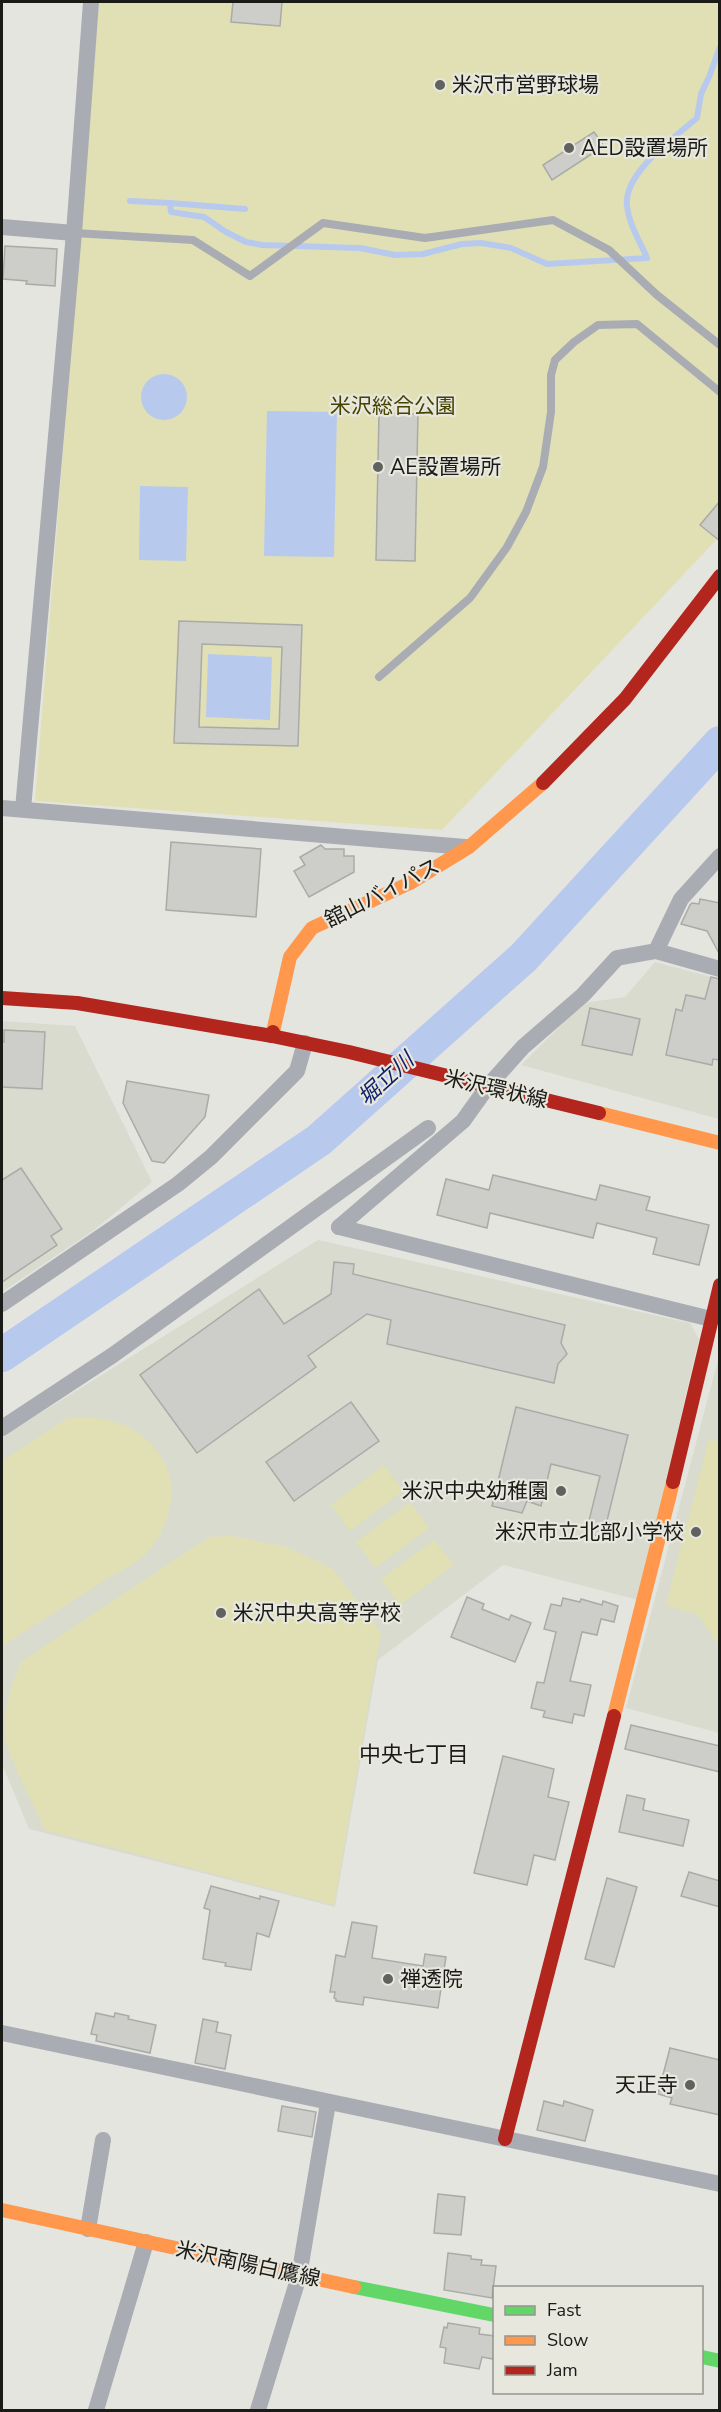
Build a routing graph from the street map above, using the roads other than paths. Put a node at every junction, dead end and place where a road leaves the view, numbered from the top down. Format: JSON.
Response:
{"nodes":[{"id":1,"x":91,"y":2,"type":"edge"},
{"id":2,"x":2,"y":227,"type":"edge"},
{"id":3,"x":74,"y":233,"type":"junction"},
{"id":4,"x":720,"y":345,"type":"edge"},
{"id":5,"x":720,"y":392,"type":"edge"},
{"id":6,"x":720,"y":576,"type":"edge"},
{"id":7,"x":379,"y":677,"type":"dead end"},
{"id":8,"x":2,"y":808,"type":"edge"},
{"id":9,"x":23,"y":809,"type":"junction"},
{"id":10,"x":469,"y":848,"type":"junction"},
{"id":11,"x":720,"y":856,"type":"edge"},
{"id":12,"x":656,"y":951,"type":"junction"},
{"id":13,"x":720,"y":969,"type":"edge"},
{"id":14,"x":2,"y":998,"type":"edge"},
{"id":15,"x":272,"y":1036,"type":"junction"},
{"id":16,"x":305,"y":1043,"type":"junction"},
{"id":17,"x":488,"y":1086,"type":"junction"},
{"id":18,"x":429,"y":1128,"type":"dead end"},
{"id":19,"x":720,"y":1143,"type":"edge"},
{"id":20,"x":720,"y":1285,"type":"edge"},
{"id":21,"x":2,"y":1304,"type":"edge"},
{"id":22,"x":711,"y":1319,"type":"junction"},
{"id":23,"x":2,"y":1428,"type":"edge"},
{"id":24,"x":2,"y":2033,"type":"edge"},
{"id":25,"x":328,"y":2103,"type":"junction"},
{"id":26,"x":505,"y":2139,"type":"junction"},
{"id":27,"x":103,"y":2140,"type":"dead end"},
{"id":28,"x":720,"y":2184,"type":"edge"},
{"id":29,"x":2,"y":2210,"type":"edge"},
{"id":30,"x":88,"y":2229,"type":"junction"},
{"id":31,"x":146,"y":2242,"type":"junction"},
{"id":32,"x":299,"y":2276,"type":"junction"},
{"id":33,"x":493,"y":2315,"type":"edge"},
{"id":34,"x":703,"y":2357,"type":"edge"},
{"id":35,"x":720,"y":2361,"type":"edge"},
{"id":36,"x":96,"y":2410,"type":"edge"},
{"id":37,"x":258,"y":2410,"type":"edge"}],
"edges":[{"from":1,"to":3,"type":"street"},
{"from":2,"to":3,"type":"street"},
{"from":3,"to":4,"type":"lane"},
{"from":3,"to":9,"type":"street"},
{"from":5,"to":7,"type":"lane"},
{"from":6,"to":10,"type":"main road","name":"舘山バイパス"},
{"from":8,"to":9,"type":"street"},
{"from":9,"to":10,"type":"street"},
{"from":10,"to":15,"type":"main road","name":"舘山バイパス"},
{"from":11,"to":12,"type":"street"},
{"from":12,"to":13,"type":"street"},
{"from":12,"to":17,"type":"street"},
{"from":14,"to":15,"type":"main road"},
{"from":15,"to":16,"type":"main road","name":"米沢環状線"},
{"from":16,"to":17,"type":"main road","name":"米沢環状線"},
{"from":16,"to":21,"type":"street"},
{"from":17,"to":19,"type":"main road","name":"米沢環状線"},
{"from":17,"to":22,"type":"street"},
{"from":18,"to":23,"type":"street"},
{"from":20,"to":22,"type":"main road"},
{"from":22,"to":26,"type":"main road"},
{"from":24,"to":25,"type":"street"},
{"from":25,"to":26,"type":"street"},
{"from":25,"to":32,"type":"street"},
{"from":26,"to":28,"type":"street"},
{"from":27,"to":30,"type":"street"},
{"from":29,"to":30,"type":"main road","name":"米沢南陽白鷹線"},
{"from":30,"to":31,"type":"main road","name":"米沢南陽白鷹線"},
{"from":31,"to":32,"type":"main road","name":"米沢南陽白鷹線"},
{"from":31,"to":36,"type":"street"},
{"from":32,"to":33,"type":"main road","name":"米沢南陽白鷹線"},
{"from":32,"to":37,"type":"street"},
{"from":34,"to":35,"type":"main road"}]}
